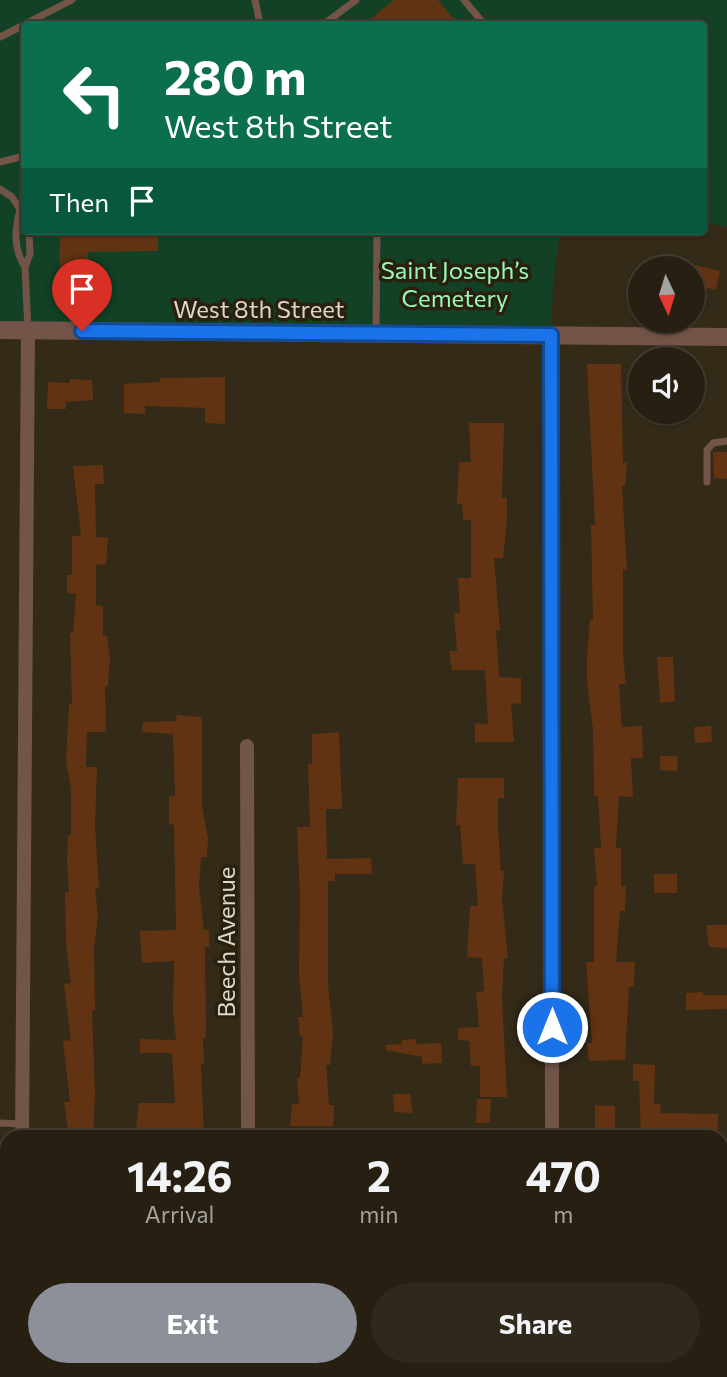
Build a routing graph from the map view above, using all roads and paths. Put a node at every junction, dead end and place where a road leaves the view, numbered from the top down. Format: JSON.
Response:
{"nodes":[{"id":1,"x":72,"y":0,"type":"edge"},
{"id":2,"x":255,"y":0,"type":"edge"},
{"id":3,"x":356,"y":0,"type":"edge"},
{"id":4,"x":464,"y":0,"type":"edge"},
{"id":5,"x":31,"y":21,"type":"edge"},
{"id":6,"x":259,"y":21,"type":"edge"},
{"id":7,"x":328,"y":21,"type":"edge"},
{"id":8,"x":482,"y":21,"type":"edge"},
{"id":9,"x":21,"y":26,"type":"edge"},
{"id":10,"x":0,"y":37,"type":"edge"},
{"id":11,"x":21,"y":157,"type":"edge"},
{"id":12,"x":0,"y":162,"type":"edge"},
{"id":13,"x":0,"y":189,"type":"edge"},
{"id":14,"x":21,"y":211,"type":"edge"},
{"id":15,"x":21,"y":215,"type":"edge"},
{"id":16,"x":29,"y":235,"type":"edge"},
{"id":17,"x":376,"y":235,"type":"edge"},
{"id":18,"x":25,"y":267,"type":"junction"},
{"id":19,"x":0,"y":330,"type":"edge"},
{"id":20,"x":28,"y":331,"type":"junction"},
{"id":21,"x":376,"y":334,"type":"junction"},
{"id":22,"x":551,"y":335,"type":"junction"},
{"id":23,"x":727,"y":337,"type":"edge"},
{"id":24,"x":727,"y":441,"type":"edge"},
{"id":25,"x":706,"y":482,"type":"dead end"},
{"id":26,"x":247,"y":746,"type":"dead end"},
{"id":27,"x":0,"y":1123,"type":"edge"},
{"id":28,"x":22,"y":1130,"type":"edge"},
{"id":29,"x":248,"y":1130,"type":"edge"},
{"id":30,"x":552,"y":1130,"type":"edge"}],
"edges":[{"from":1,"to":5,"type":"lane"},
{"from":2,"to":6,"type":"lane"},
{"from":3,"to":7,"type":"lane"},
{"from":4,"to":8,"type":"lane"},
{"from":9,"to":10,"type":"lane"},
{"from":11,"to":12,"type":"lane"},
{"from":13,"to":14,"type":"lane"},
{"from":15,"to":18,"type":"lane"},
{"from":16,"to":18,"type":"lane"},
{"from":17,"to":21,"type":"lane"},
{"from":18,"to":20,"type":"lane"},
{"from":19,"to":20,"type":"street","name":"West 8th Street"},
{"from":20,"to":21,"type":"street","name":"West 8th Street"},
{"from":20,"to":28,"type":"street"},
{"from":21,"to":22,"type":"street","name":"West 8th Street"},
{"from":22,"to":23,"type":"street","name":"West 8th Street"},
{"from":22,"to":30,"type":"street"},
{"from":24,"to":25,"type":"lane"},
{"from":26,"to":29,"type":"street","name":"Beech Avenue"},
{"from":27,"to":28,"type":"lane"}]}
